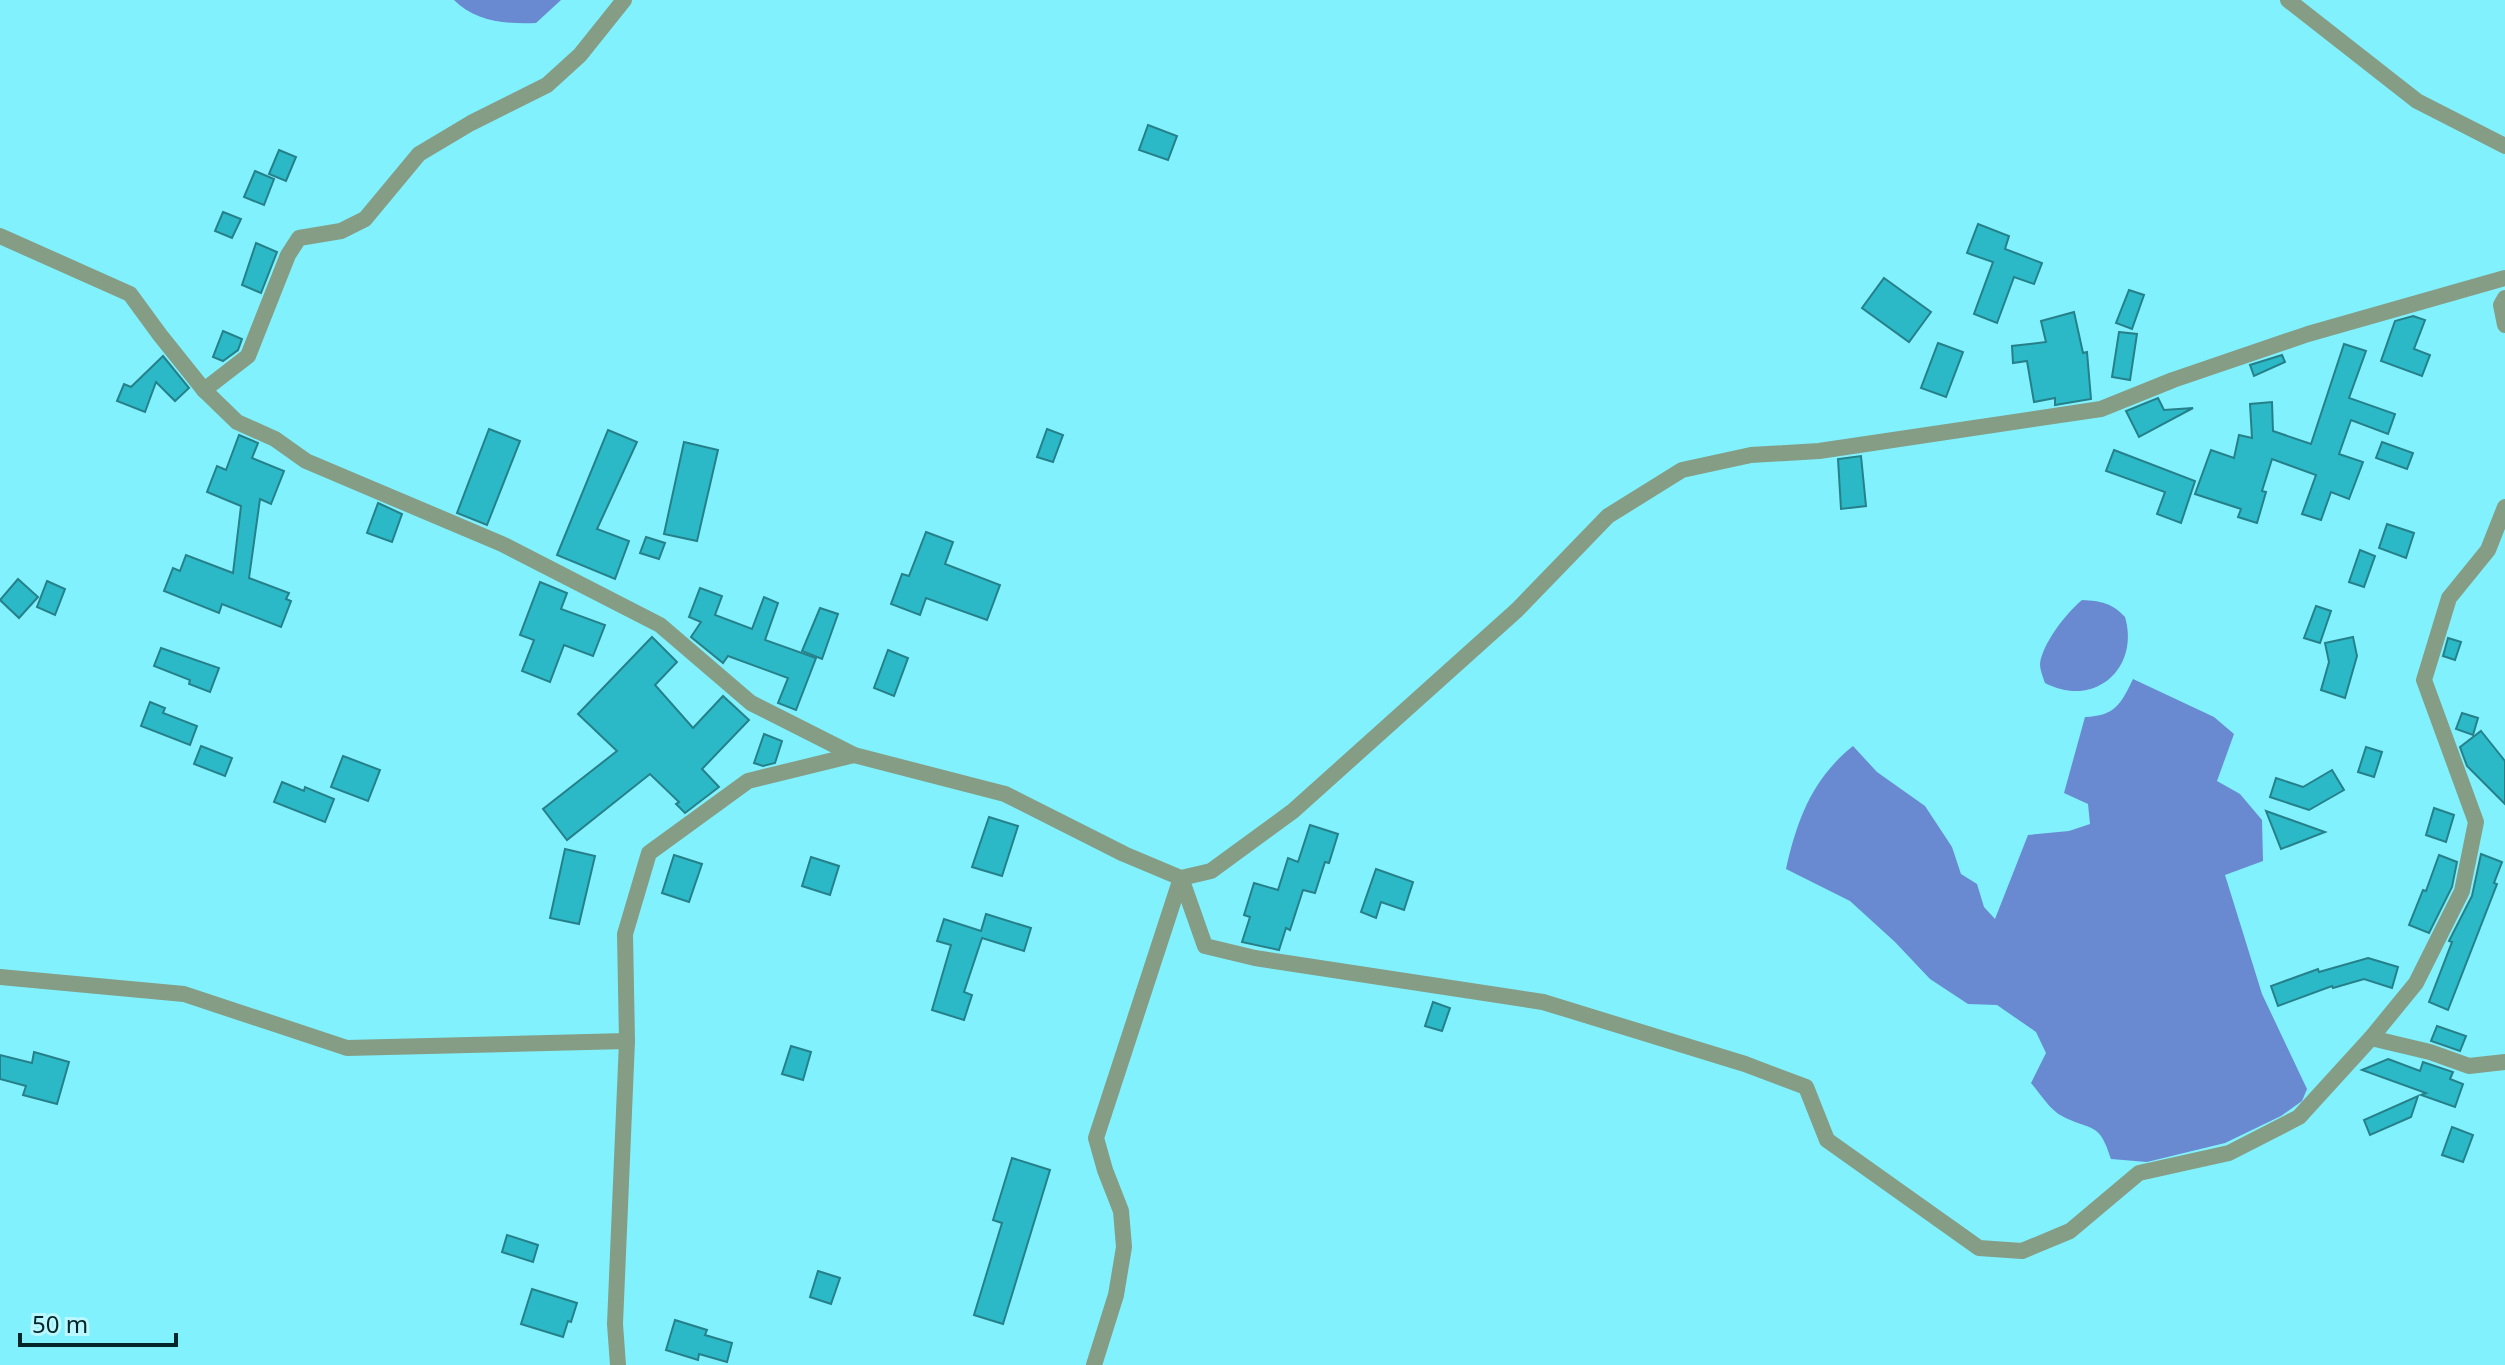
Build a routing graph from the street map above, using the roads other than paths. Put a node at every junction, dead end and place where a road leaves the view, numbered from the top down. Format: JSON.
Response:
{"nodes":[{"id":1,"x":624,"y":0,"type":"edge"},
{"id":2,"x":2288,"y":0,"type":"edge"},
{"id":3,"x":2505,"y":146,"type":"edge"},
{"id":4,"x":0,"y":236,"type":"edge"},
{"id":5,"x":2505,"y":278,"type":"edge"},
{"id":6,"x":2505,"y":298,"type":"edge"},
{"id":7,"x":2505,"y":325,"type":"edge"},
{"id":8,"x":204,"y":390,"type":"junction"},
{"id":9,"x":2505,"y":507,"type":"edge"},
{"id":10,"x":854,"y":755,"type":"junction"},
{"id":11,"x":1181,"y":878,"type":"junction"},
{"id":12,"x":0,"y":977,"type":"edge"},
{"id":13,"x":2371,"y":1038,"type":"junction"},
{"id":14,"x":627,"y":1041,"type":"junction"},
{"id":15,"x":2505,"y":1062,"type":"edge"},
{"id":16,"x":618,"y":1365,"type":"edge"},
{"id":17,"x":1094,"y":1365,"type":"edge"}],
"edges":[{"from":1,"to":8,"type":"street"},
{"from":2,"to":3,"type":"street"},
{"from":4,"to":8,"type":"street"},
{"from":5,"to":11,"type":"street"},
{"from":6,"to":7,"type":"street"},
{"from":8,"to":10,"type":"street"},
{"from":9,"to":13,"type":"street"},
{"from":10,"to":11,"type":"street"},
{"from":10,"to":14,"type":"street"},
{"from":11,"to":13,"type":"street"},
{"from":11,"to":17,"type":"street"},
{"from":12,"to":14,"type":"street"},
{"from":13,"to":15,"type":"street"},
{"from":14,"to":16,"type":"street"}]}
